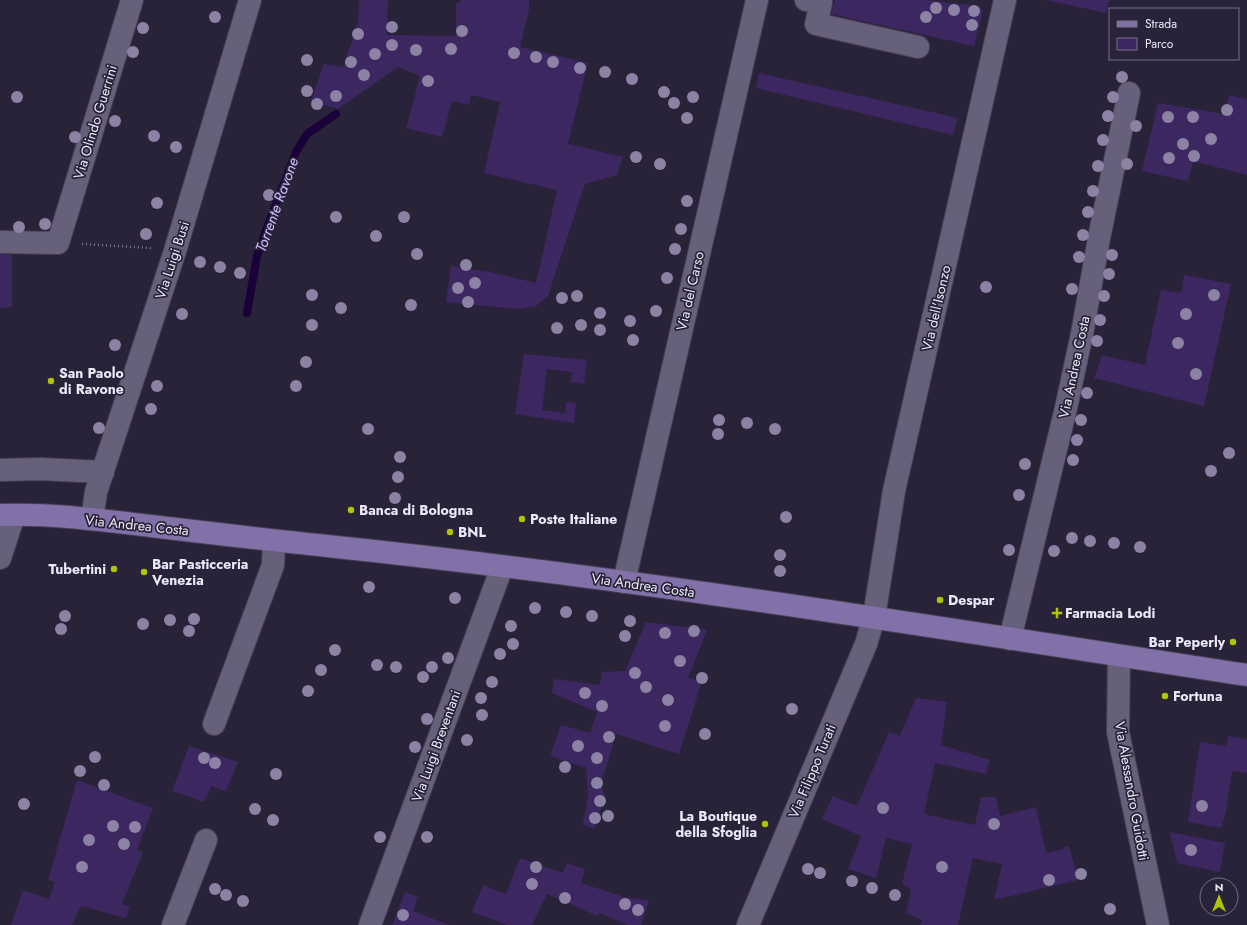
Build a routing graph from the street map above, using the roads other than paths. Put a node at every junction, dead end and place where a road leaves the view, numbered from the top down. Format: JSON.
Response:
{"nodes":[{"id":1,"x":132,"y":0,"type":"edge"},
{"id":2,"x":250,"y":0,"type":"edge"},
{"id":3,"x":758,"y":0,"type":"edge"},
{"id":4,"x":806,"y":0,"type":"edge"},
{"id":5,"x":1005,"y":0,"type":"edge"},
{"id":6,"x":918,"y":47,"type":"dead end"},
{"id":7,"x":1129,"y":93,"type":"dead end"},
{"id":8,"x":0,"y":242,"type":"edge"},
{"id":9,"x":0,"y":470,"type":"edge"},
{"id":10,"x":103,"y":472,"type":"junction"},
{"id":11,"x":7,"y":515,"type":"edge"},
{"id":12,"x":92,"y":519,"type":"junction"},
{"id":13,"x":274,"y":540,"type":"junction"},
{"id":14,"x":0,"y":558,"type":"edge"},
{"id":15,"x":502,"y":566,"type":"junction"},
{"id":16,"x":624,"y":582,"type":"junction"},
{"id":17,"x":874,"y":617,"type":"junction"},
{"id":18,"x":1010,"y":639,"type":"junction"},
{"id":19,"x":1119,"y":656,"type":"junction"},
{"id":20,"x":1247,"y":676,"type":"edge"},
{"id":21,"x":214,"y":724,"type":"dead end"},
{"id":22,"x":206,"y":840,"type":"dead end"},
{"id":23,"x":173,"y":925,"type":"edge"},
{"id":24,"x":370,"y":925,"type":"edge"},
{"id":25,"x":748,"y":925,"type":"edge"},
{"id":26,"x":1158,"y":925,"type":"edge"}],
"edges":[{"from":1,"to":8,"type":"street","name":"Via Olindo Guerrini"},
{"from":2,"to":10,"type":"street","name":"Via Luigi Busi"},
{"from":3,"to":16,"type":"street","name":"Via del Carso"},
{"from":4,"to":6,"type":"street"},
{"from":5,"to":17,"type":"street","name":"Via dell'Isonzo"},
{"from":7,"to":18,"type":"street","name":"Via Andrea Costa"},
{"from":9,"to":10,"type":"street"},
{"from":10,"to":12,"type":"street","name":"Via Luigi Busi"},
{"from":11,"to":12,"type":"main road","name":"Via Andrea Costa"},
{"from":11,"to":14,"type":"street"},
{"from":12,"to":13,"type":"main road","name":"Via Andrea Costa"},
{"from":13,"to":15,"type":"main road","name":"Via Andrea Costa"},
{"from":13,"to":21,"type":"street"},
{"from":15,"to":16,"type":"main road","name":"Via Andrea Costa"},
{"from":15,"to":24,"type":"street","name":"Via Luigi Breventani"},
{"from":16,"to":17,"type":"main road","name":"Via Andrea Costa"},
{"from":17,"to":18,"type":"main road","name":"Via Andrea Costa"},
{"from":17,"to":25,"type":"street","name":"Via Filippo Turati"},
{"from":18,"to":19,"type":"main road","name":"Via Andrea Costa"},
{"from":19,"to":20,"type":"main road","name":"Via Andrea Costa"},
{"from":19,"to":26,"type":"street","name":"Via Alessandro Guidotti"},
{"from":22,"to":23,"type":"street"}]}
